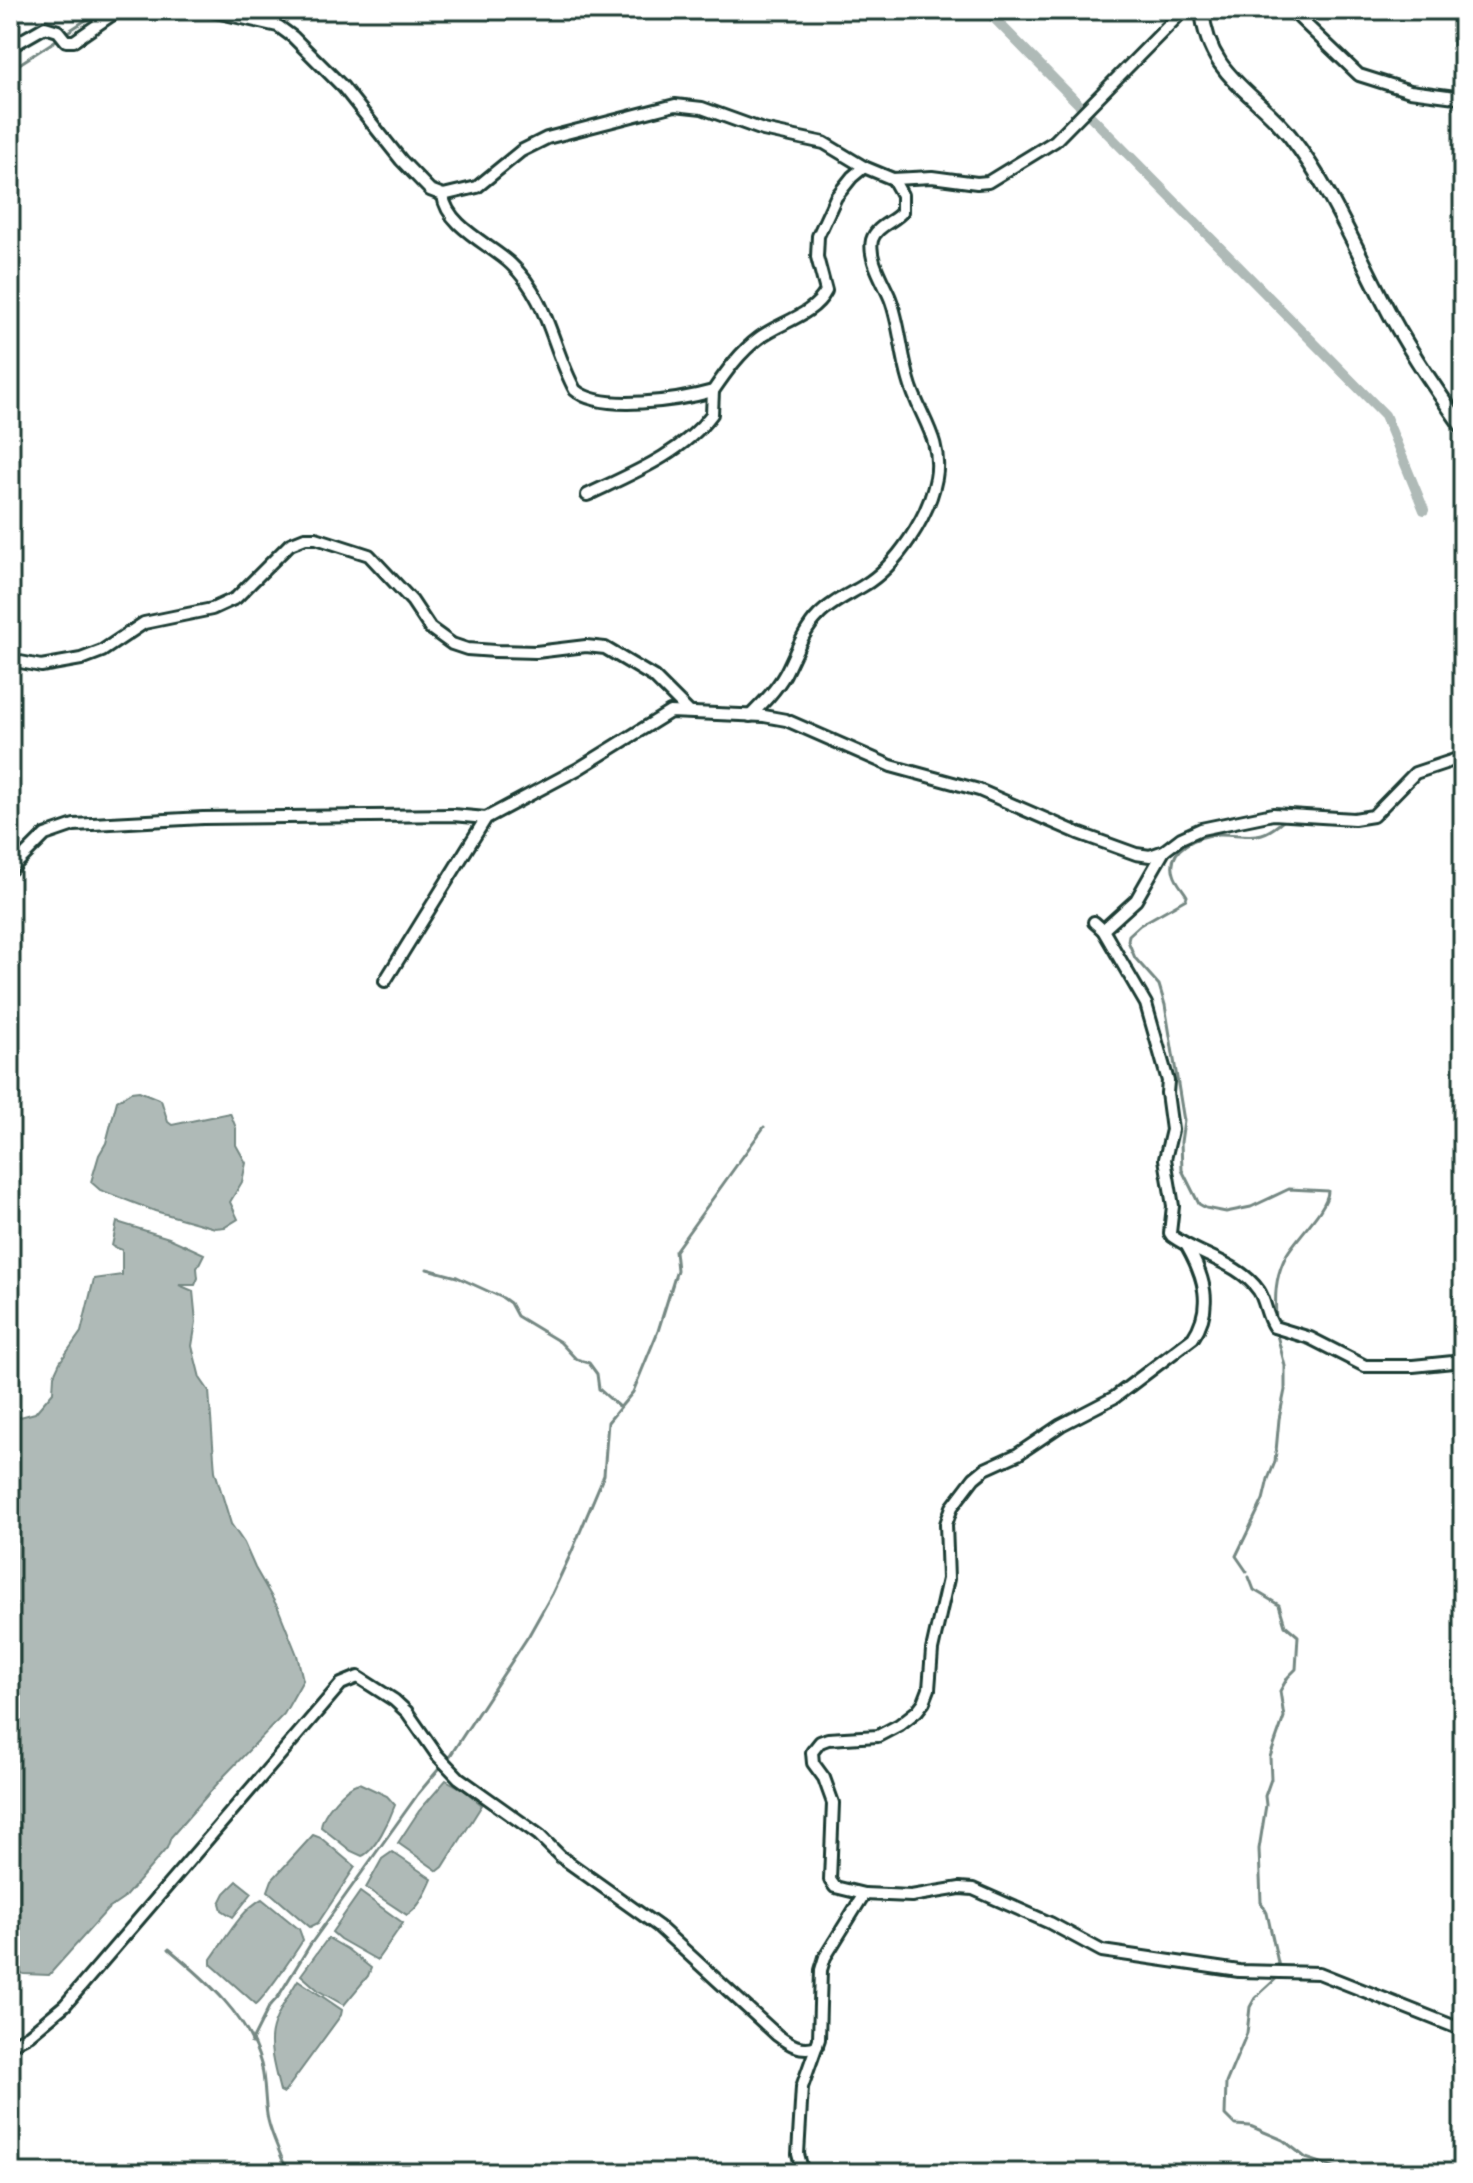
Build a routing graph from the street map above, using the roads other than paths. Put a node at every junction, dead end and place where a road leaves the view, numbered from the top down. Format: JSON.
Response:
{"nodes":[{"id":1,"x":119,"y":10,"type":"edge"},
{"id":2,"x":207,"y":10,"type":"edge"},
{"id":3,"x":1184,"y":10,"type":"edge"},
{"id":4,"x":1202,"y":10,"type":"edge"},
{"id":5,"x":1291,"y":10,"type":"edge"},
{"id":6,"x":10,"y":47,"type":"edge"},
{"id":7,"x":1463,"y":98,"type":"edge"},
{"id":8,"x":864,"y":167,"type":"junction"},
{"id":9,"x":893,"y":179,"type":"junction"},
{"id":10,"x":443,"y":195,"type":"junction"},
{"id":11,"x":713,"y":391,"type":"junction"},
{"id":12,"x":1463,"y":428,"type":"edge"},
{"id":13,"x":587,"y":495,"type":"dead end"},
{"id":14,"x":10,"y":660,"type":"edge"},
{"id":15,"x":690,"y":712,"type":"junction"},
{"id":16,"x":750,"y":716,"type":"junction"},
{"id":17,"x":1463,"y":757,"type":"edge"},
{"id":18,"x":486,"y":818,"type":"junction"},
{"id":19,"x":1164,"y":851,"type":"junction"},
{"id":20,"x":10,"y":870,"type":"edge"},
{"id":21,"x":385,"y":981,"type":"dead end"},
{"id":22,"x":1187,"y":1246,"type":"junction"},
{"id":23,"x":1463,"y":1361,"type":"edge"},
{"id":24,"x":864,"y":1894,"type":"junction"},
{"id":25,"x":1463,"y":2030,"type":"edge"},
{"id":26,"x":10,"y":2045,"type":"edge"},
{"id":27,"x":817,"y":2046,"type":"junction"},
{"id":28,"x":803,"y":2173,"type":"edge"}],
"edges":[{"from":1,"to":6,"type":"street"},
{"from":2,"to":10,"type":"street"},
{"from":3,"to":9,"type":"street"},
{"from":4,"to":12,"type":"street"},
{"from":5,"to":7,"type":"street"},
{"from":8,"to":9,"type":"street"},
{"from":8,"to":10,"type":"street"},
{"from":8,"to":11,"type":"street"},
{"from":9,"to":16,"type":"street"},
{"from":10,"to":11,"type":"street"},
{"from":11,"to":13,"type":"street"},
{"from":14,"to":15,"type":"street"},
{"from":15,"to":16,"type":"street"},
{"from":15,"to":18,"type":"street"},
{"from":16,"to":19,"type":"street"},
{"from":17,"to":19,"type":"street"},
{"from":18,"to":20,"type":"street"},
{"from":18,"to":21,"type":"street"},
{"from":19,"to":22,"type":"street"},
{"from":22,"to":23,"type":"street"},
{"from":22,"to":24,"type":"street"},
{"from":24,"to":25,"type":"street"},
{"from":24,"to":27,"type":"street"},
{"from":26,"to":27,"type":"street"},
{"from":27,"to":28,"type":"street"}]}
